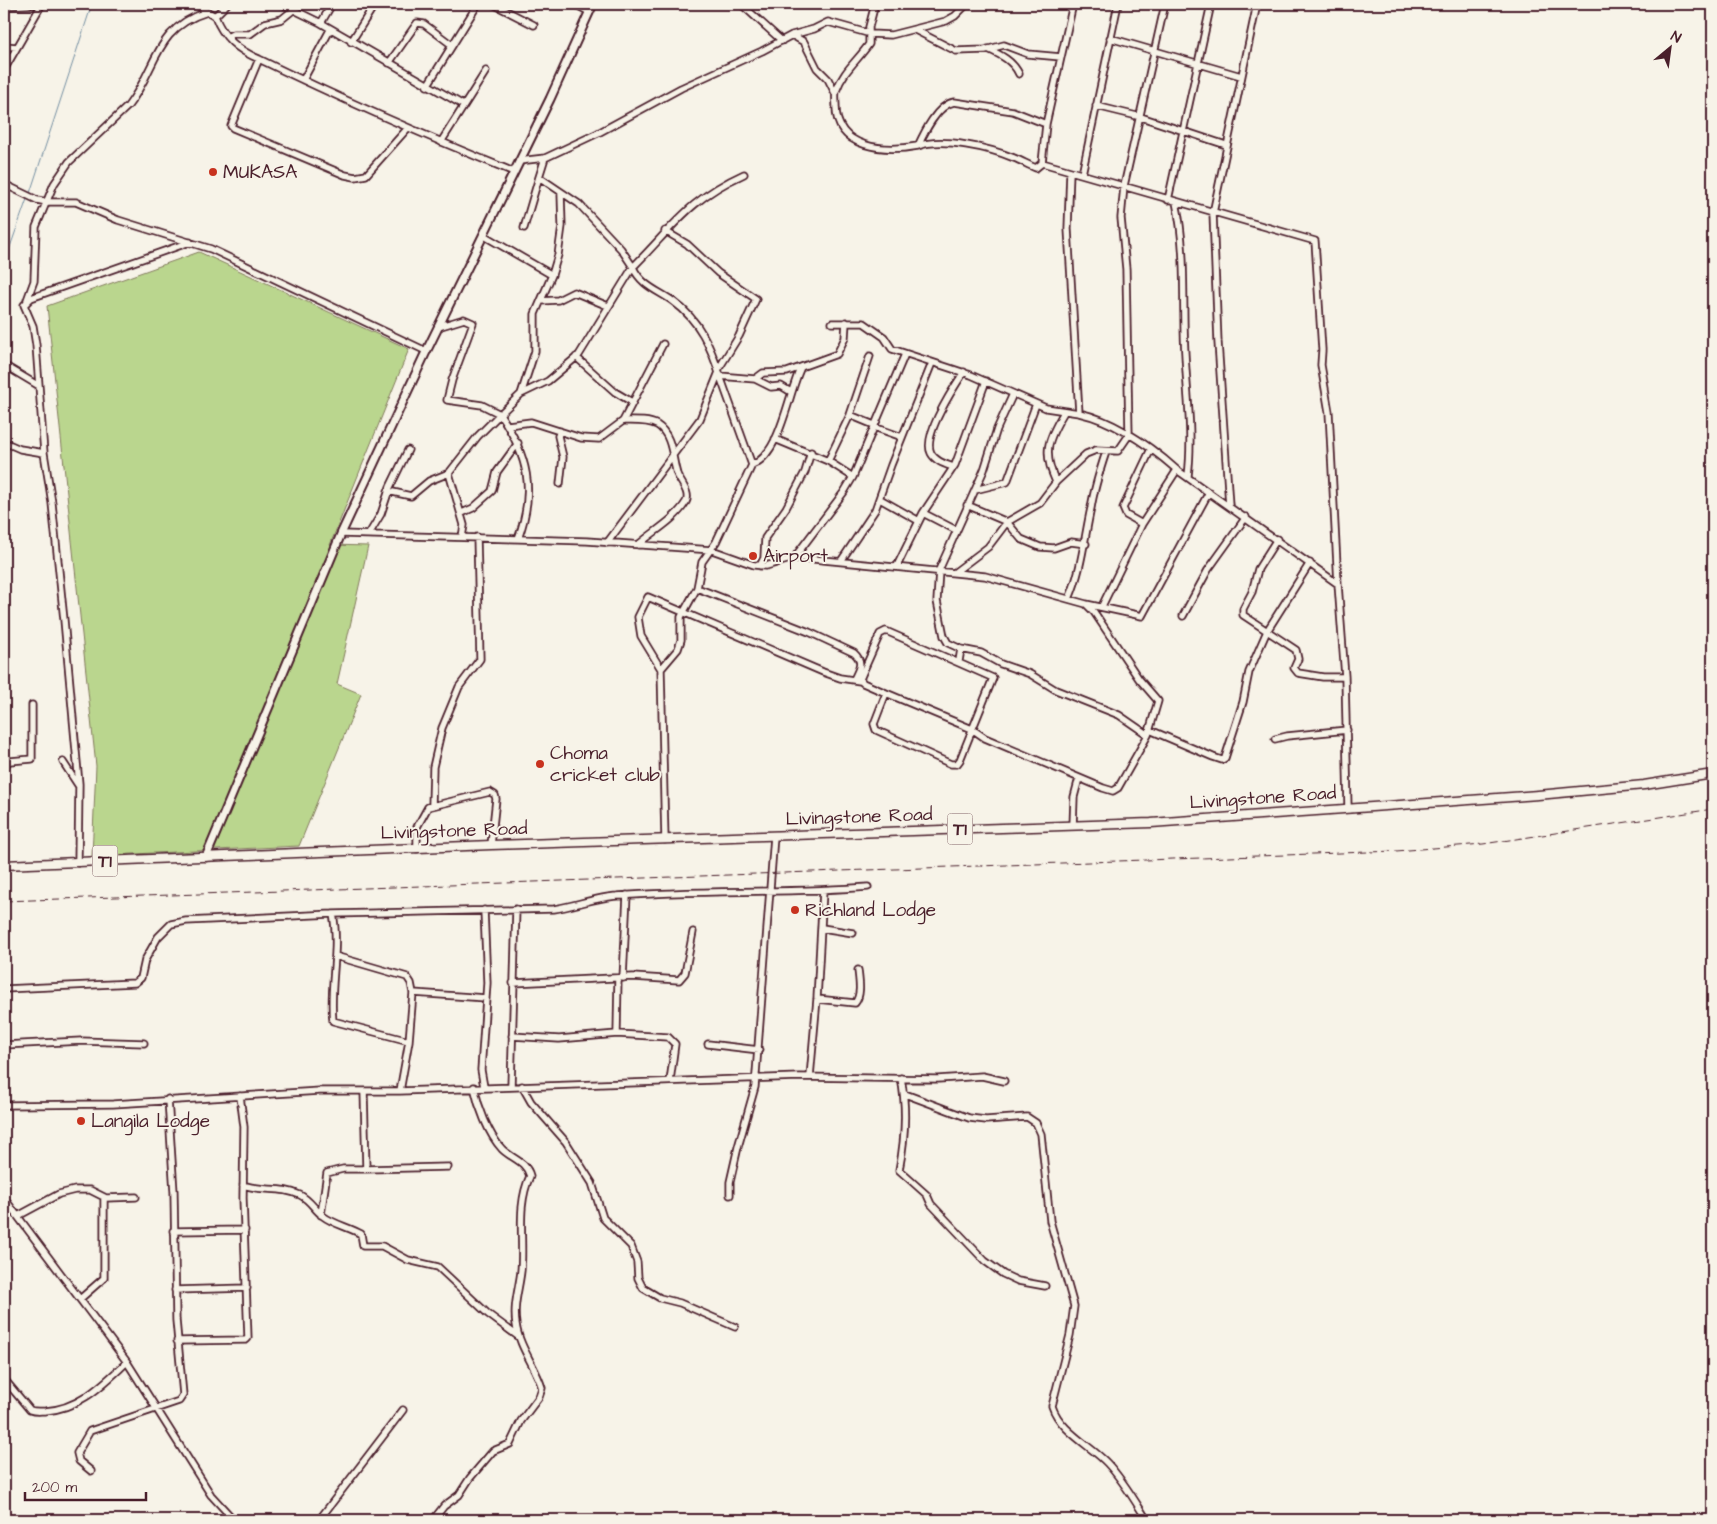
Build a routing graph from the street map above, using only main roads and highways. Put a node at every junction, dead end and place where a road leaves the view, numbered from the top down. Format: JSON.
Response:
{"nodes":[{"id":1,"x":593,"y":4,"type":"edge"},
{"id":2,"x":1713,"y":774,"type":"edge"},
{"id":3,"x":206,"y":857,"type":"junction"},
{"id":4,"x":4,"y":865,"type":"edge"}],
"edges":[{"from":1,"to":3,"type":"main road"},
{"from":2,"to":3,"type":"highway","name":"Livingstone Road","number":"T1"},
{"from":3,"to":4,"type":"highway","name":"Livingstone Road","number":"T1"}]}
